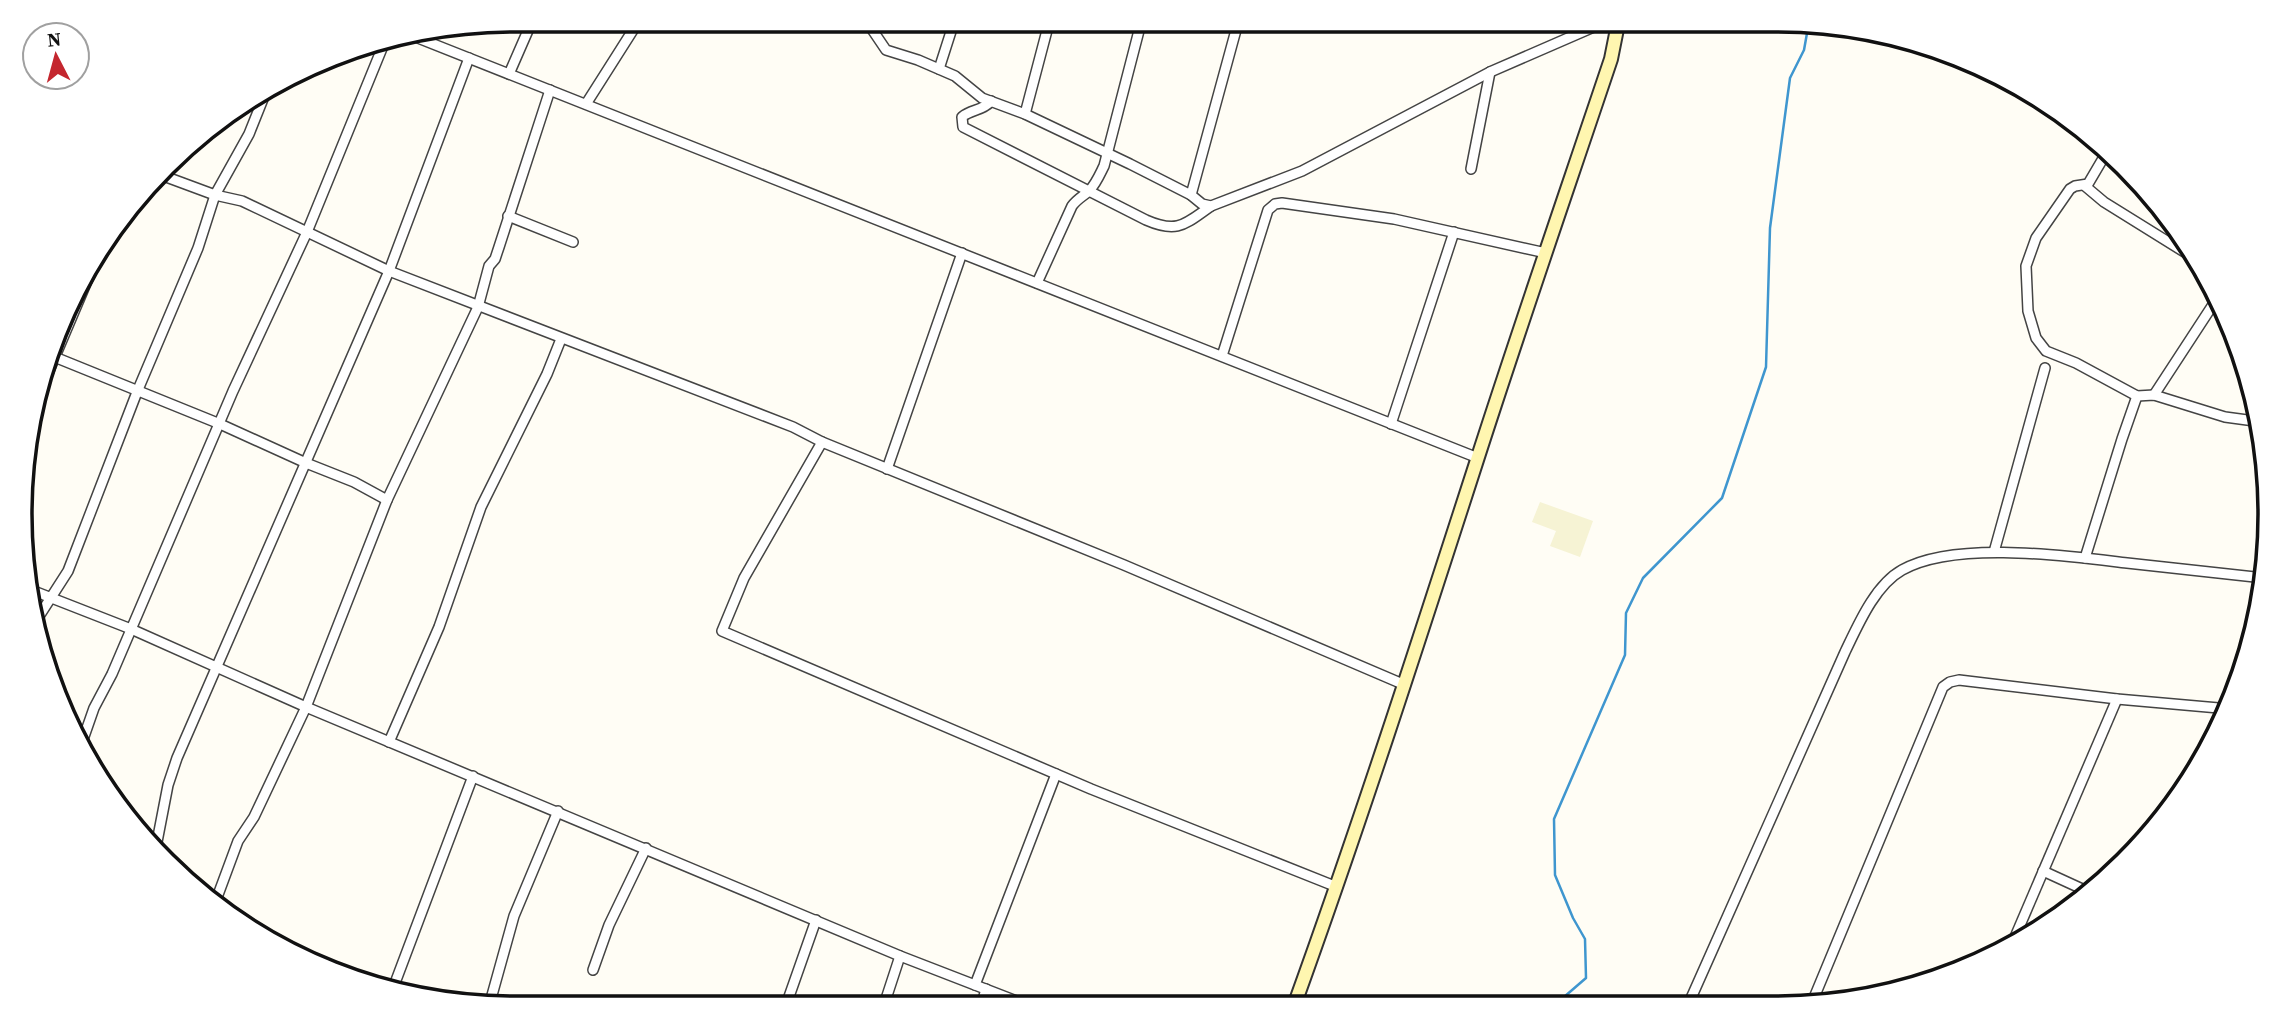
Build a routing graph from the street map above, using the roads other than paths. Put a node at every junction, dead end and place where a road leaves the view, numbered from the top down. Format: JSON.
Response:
{"nodes":[{"id":1,"x":527,"y":32,"type":"edge"},
{"id":2,"x":632,"y":32,"type":"edge"},
{"id":3,"x":874,"y":32,"type":"edge"},
{"id":4,"x":951,"y":32,"type":"edge"},
{"id":5,"x":1047,"y":32,"type":"edge"},
{"id":6,"x":1139,"y":32,"type":"edge"},
{"id":7,"x":1235,"y":32,"type":"edge"},
{"id":8,"x":1582,"y":32,"type":"edge"},
{"id":9,"x":1616,"y":32,"type":"edge"},
{"id":10,"x":425,"y":40,"type":"edge"},
{"id":11,"x":381,"y":50,"type":"edge"},
{"id":12,"x":468,"y":58,"type":"junction"},
{"id":13,"x":939,"y":69,"type":"junction"},
{"id":14,"x":1490,"y":72,"type":"junction"},
{"id":15,"x":509,"y":74,"type":"junction"},
{"id":16,"x":550,"y":90,"type":"junction"},
{"id":17,"x":991,"y":101,"type":"junction"},
{"id":18,"x":261,"y":103,"type":"edge"},
{"id":19,"x":586,"y":104,"type":"junction"},
{"id":20,"x":1025,"y":114,"type":"junction"},
{"id":21,"x":1107,"y":153,"type":"junction"},
{"id":22,"x":2103,"y":159,"type":"edge"},
{"id":23,"x":1471,"y":169,"type":"dead end"},
{"id":24,"x":168,"y":178,"type":"edge"},
{"id":25,"x":2085,"y":186,"type":"junction"},
{"id":26,"x":1088,"y":192,"type":"junction"},
{"id":27,"x":215,"y":195,"type":"junction"},
{"id":28,"x":1191,"y":195,"type":"junction"},
{"id":29,"x":1212,"y":206,"type":"junction"},
{"id":30,"x":508,"y":216,"type":"junction"},
{"id":31,"x":307,"y":232,"type":"junction"},
{"id":32,"x":1454,"y":232,"type":"junction"},
{"id":33,"x":572,"y":242,"type":"dead end"},
{"id":34,"x":2178,"y":248,"type":"edge"},
{"id":35,"x":962,"y":253,"type":"junction"},
{"id":36,"x":1546,"y":253,"type":"junction"},
{"id":37,"x":390,"y":271,"type":"junction"},
{"id":38,"x":1037,"y":283,"type":"junction"},
{"id":39,"x":478,"y":307,"type":"junction"},
{"id":40,"x":2212,"y":307,"type":"edge"},
{"id":41,"x":561,"y":339,"type":"junction"},
{"id":42,"x":1222,"y":356,"type":"junction"},
{"id":43,"x":57,"y":359,"type":"edge"},
{"id":44,"x":2045,"y":368,"type":"dead end"},
{"id":45,"x":137,"y":393,"type":"junction"},
{"id":46,"x":2137,"y":396,"type":"junction"},
{"id":47,"x":2154,"y":396,"type":"junction"},
{"id":48,"x":2249,"y":420,"type":"edge"},
{"id":49,"x":220,"y":424,"type":"junction"},
{"id":50,"x":1391,"y":424,"type":"junction"},
{"id":51,"x":821,"y":442,"type":"junction"},
{"id":52,"x":1478,"y":458,"type":"junction"},
{"id":53,"x":306,"y":463,"type":"junction"},
{"id":54,"x":887,"y":469,"type":"junction"},
{"id":55,"x":387,"y":500,"type":"junction"},
{"id":56,"x":1994,"y":552,"type":"junction"},
{"id":57,"x":2085,"y":558,"type":"junction"},
{"id":58,"x":2254,"y":577,"type":"edge"},
{"id":59,"x":39,"y":593,"type":"edge"},
{"id":60,"x":50,"y":598,"type":"junction"},
{"id":61,"x":42,"y":611,"type":"edge"},
{"id":62,"x":131,"y":629,"type":"junction"},
{"id":63,"x":218,"y":668,"type":"junction"},
{"id":64,"x":1405,"y":685,"type":"junction"},
{"id":65,"x":2117,"y":699,"type":"junction"},
{"id":66,"x":306,"y":708,"type":"junction"},
{"id":67,"x":2218,"y":708,"type":"edge"},
{"id":68,"x":85,"y":734,"type":"edge"},
{"id":69,"x":389,"y":742,"type":"junction"},
{"id":70,"x":1056,"y":774,"type":"junction"},
{"id":71,"x":473,"y":776,"type":"junction"},
{"id":72,"x":558,"y":811,"type":"junction"},
{"id":73,"x":158,"y":839,"type":"edge"},
{"id":74,"x":646,"y":848,"type":"junction"},
{"id":75,"x":2043,"y":872,"type":"junction"},
{"id":76,"x":1337,"y":887,"type":"junction"},
{"id":77,"x":2080,"y":888,"type":"edge"},
{"id":78,"x":218,"y":895,"type":"edge"},
{"id":79,"x":816,"y":920,"type":"junction"},
{"id":80,"x":2017,"y":932,"type":"edge"},
{"id":81,"x":900,"y":956,"type":"junction"},
{"id":82,"x":593,"y":970,"type":"dead end"},
{"id":83,"x":397,"y":982,"type":"edge"},
{"id":84,"x":975,"y":985,"type":"junction"},
{"id":85,"x":986,"y":989,"type":"junction"},
{"id":86,"x":1815,"y":994,"type":"edge"},
{"id":87,"x":492,"y":995,"type":"edge"},
{"id":88,"x":789,"y":996,"type":"edge"},
{"id":89,"x":887,"y":996,"type":"edge"},
{"id":90,"x":984,"y":996,"type":"edge"},
{"id":91,"x":1004,"y":996,"type":"edge"},
{"id":92,"x":1298,"y":996,"type":"edge"},
{"id":93,"x":1692,"y":996,"type":"edge"}],
"edges":[{"from":1,"to":15,"type":"street"},
{"from":2,"to":19,"type":"street"},
{"from":3,"to":13,"type":"street"},
{"from":4,"to":13,"type":"street"},
{"from":5,"to":20,"type":"street"},
{"from":6,"to":21,"type":"street"},
{"from":7,"to":28,"type":"street"},
{"from":8,"to":14,"type":"street"},
{"from":9,"to":36,"type":"street"},
{"from":10,"to":12,"type":"street"},
{"from":11,"to":31,"type":"street"},
{"from":12,"to":15,"type":"street"},
{"from":12,"to":37,"type":"street"},
{"from":13,"to":17,"type":"street"},
{"from":14,"to":23,"type":"street"},
{"from":14,"to":29,"type":"street"},
{"from":15,"to":16,"type":"street"},
{"from":16,"to":19,"type":"street"},
{"from":16,"to":30,"type":"street"},
{"from":17,"to":20,"type":"street"},
{"from":17,"to":26,"type":"street"},
{"from":18,"to":27,"type":"street"},
{"from":19,"to":35,"type":"street"},
{"from":20,"to":21,"type":"street"},
{"from":21,"to":26,"type":"street"},
{"from":21,"to":28,"type":"street"},
{"from":22,"to":25,"type":"street"},
{"from":24,"to":27,"type":"street"},
{"from":25,"to":34,"type":"street"},
{"from":25,"to":46,"type":"street"},
{"from":26,"to":29,"type":"street"},
{"from":26,"to":38,"type":"street"},
{"from":27,"to":31,"type":"street"},
{"from":27,"to":45,"type":"street"},
{"from":28,"to":29,"type":"street"},
{"from":30,"to":33,"type":"street"},
{"from":30,"to":39,"type":"street"},
{"from":31,"to":37,"type":"street"},
{"from":31,"to":49,"type":"street"},
{"from":32,"to":36,"type":"street"},
{"from":32,"to":42,"type":"street"},
{"from":32,"to":50,"type":"street"},
{"from":35,"to":38,"type":"street"},
{"from":35,"to":54,"type":"street"},
{"from":36,"to":52,"type":"street"},
{"from":37,"to":39,"type":"street"},
{"from":37,"to":53,"type":"street"},
{"from":38,"to":42,"type":"street"},
{"from":39,"to":41,"type":"street"},
{"from":39,"to":55,"type":"street"},
{"from":40,"to":47,"type":"street"},
{"from":41,"to":51,"type":"street"},
{"from":41,"to":69,"type":"street"},
{"from":42,"to":50,"type":"street"},
{"from":43,"to":45,"type":"street"},
{"from":44,"to":56,"type":"street"},
{"from":45,"to":49,"type":"street"},
{"from":45,"to":60,"type":"street"},
{"from":46,"to":47,"type":"street"},
{"from":46,"to":57,"type":"street"},
{"from":47,"to":48,"type":"street"},
{"from":49,"to":53,"type":"street"},
{"from":49,"to":62,"type":"street"},
{"from":50,"to":52,"type":"street"},
{"from":51,"to":54,"type":"street"},
{"from":51,"to":70,"type":"street"},
{"from":52,"to":64,"type":"street"},
{"from":53,"to":55,"type":"street"},
{"from":53,"to":63,"type":"street"},
{"from":54,"to":64,"type":"street"},
{"from":55,"to":66,"type":"street"},
{"from":56,"to":57,"type":"street"},
{"from":56,"to":93,"type":"street"},
{"from":57,"to":58,"type":"street"},
{"from":59,"to":60,"type":"street"},
{"from":60,"to":61,"type":"street"},
{"from":60,"to":62,"type":"street"},
{"from":62,"to":63,"type":"street"},
{"from":62,"to":68,"type":"street"},
{"from":63,"to":66,"type":"street"},
{"from":63,"to":73,"type":"street"},
{"from":64,"to":76,"type":"street"},
{"from":65,"to":67,"type":"street"},
{"from":65,"to":75,"type":"street"},
{"from":65,"to":86,"type":"street"},
{"from":66,"to":69,"type":"street"},
{"from":66,"to":78,"type":"street"},
{"from":69,"to":71,"type":"street"},
{"from":70,"to":76,"type":"street"},
{"from":70,"to":84,"type":"street"},
{"from":71,"to":72,"type":"street"},
{"from":71,"to":83,"type":"street"},
{"from":72,"to":74,"type":"street"},
{"from":72,"to":87,"type":"street"},
{"from":74,"to":79,"type":"street"},
{"from":74,"to":82,"type":"street"},
{"from":75,"to":77,"type":"street"},
{"from":75,"to":80,"type":"street"},
{"from":76,"to":92,"type":"street"},
{"from":79,"to":81,"type":"street"},
{"from":79,"to":88,"type":"street"},
{"from":81,"to":84,"type":"street"},
{"from":81,"to":89,"type":"street"},
{"from":84,"to":85,"type":"street"},
{"from":85,"to":90,"type":"street"},
{"from":85,"to":91,"type":"street"}]}
